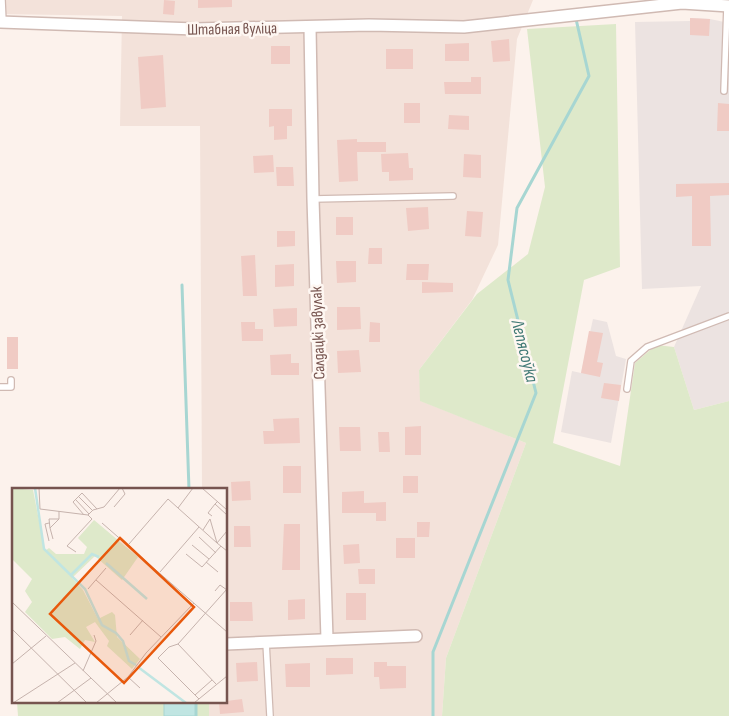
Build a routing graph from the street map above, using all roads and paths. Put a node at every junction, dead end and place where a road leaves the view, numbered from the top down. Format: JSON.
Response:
{"nodes":[{"id":1,"x":2,"y":0,"type":"edge"},
{"id":2,"x":682,"y":1,"type":"edge"},
{"id":3,"x":728,"y":6,"type":"edge"},
{"id":4,"x":2,"y":22,"type":"edge"},
{"id":5,"x":310,"y":27,"type":"junction"},
{"id":6,"x":724,"y":91,"type":"dead end"},
{"id":7,"x":452,"y":196,"type":"dead end"},
{"id":8,"x":313,"y":200,"type":"junction"},
{"id":9,"x":729,"y":316,"type":"edge"},
{"id":10,"x":11,"y":380,"type":"dead end"},
{"id":11,"x":0,"y":387,"type":"edge"},
{"id":12,"x":627,"y":388,"type":"dead end"},
{"id":13,"x":416,"y":636,"type":"dead end"},
{"id":14,"x":327,"y":639,"type":"junction"},
{"id":15,"x":266,"y":642,"type":"junction"},
{"id":16,"x":228,"y":644,"type":"edge"},
{"id":17,"x":270,"y":716,"type":"edge"}],
"edges":[{"from":1,"to":4,"type":"lane"},
{"from":2,"to":3,"type":"street","name":"Штабная вуліца"},
{"from":2,"to":5,"type":"street","name":"Штабная вуліца"},
{"from":3,"to":6,"type":"lane"},
{"from":4,"to":5,"type":"street","name":"Штабная вуліца"},
{"from":5,"to":8,"type":"street","name":"Салдацкі завулак"},
{"from":7,"to":8,"type":"lane"},
{"from":8,"to":14,"type":"street","name":"Салдацкі завулак"},
{"from":9,"to":12,"type":"lane"},
{"from":10,"to":11,"type":"lane"},
{"from":13,"to":14,"type":"street"},
{"from":14,"to":15,"type":"street"},
{"from":15,"to":16,"type":"street"},
{"from":15,"to":17,"type":"lane"}]}
